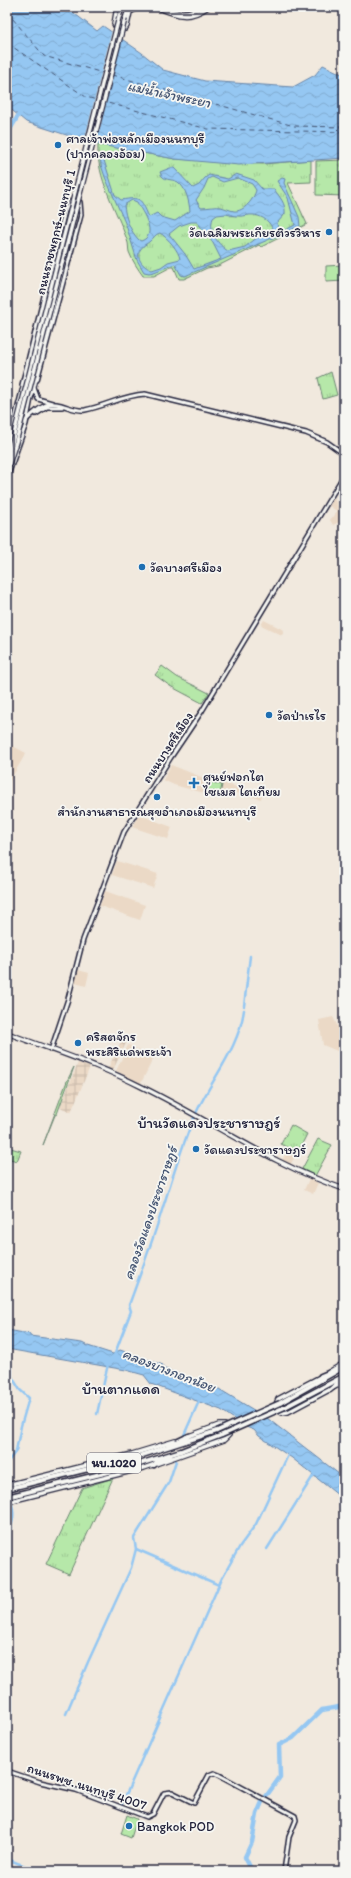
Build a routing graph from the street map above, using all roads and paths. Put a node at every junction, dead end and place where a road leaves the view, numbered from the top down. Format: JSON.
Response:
{"nodes":[{"id":1,"x":117,"y":7,"type":"edge"},
{"id":2,"x":129,"y":7,"type":"edge"},
{"id":3,"x":140,"y":7,"type":"edge"},
{"id":4,"x":156,"y":7,"type":"edge"},
{"id":5,"x":163,"y":7,"type":"edge"},
{"id":6,"x":202,"y":7,"type":"edge"},
{"id":7,"x":208,"y":7,"type":"edge"},
{"id":8,"x":122,"y":8,"type":"edge"},
{"id":9,"x":64,"y":237,"type":"junction"},
{"id":10,"x":69,"y":238,"type":"junction"},
{"id":11,"x":34,"y":388,"type":"junction"},
{"id":12,"x":22,"y":392,"type":"junction"},
{"id":13,"x":32,"y":395,"type":"junction"},
{"id":14,"x":53,"y":403,"type":"junction"},
{"id":15,"x":18,"y":404,"type":"junction"},
{"id":16,"x":68,"y":407,"type":"junction"},
{"id":17,"x":30,"y":408,"type":"junction"},
{"id":18,"x":18,"y":409,"type":"junction"},
{"id":19,"x":35,"y":413,"type":"junction"},
{"id":20,"x":25,"y":422,"type":"junction"},
{"id":21,"x":9,"y":438,"type":"edge"},
{"id":22,"x":19,"y":446,"type":"junction"},
{"id":23,"x":7,"y":449,"type":"edge"},
{"id":24,"x":344,"y":454,"type":"edge"},
{"id":25,"x":7,"y":462,"type":"edge"},
{"id":26,"x":7,"y":470,"type":"edge"},
{"id":27,"x":344,"y":475,"type":"edge"},
{"id":28,"x":7,"y":478,"type":"edge"},
{"id":29,"x":7,"y":1033,"type":"edge"},
{"id":30,"x":51,"y":1050,"type":"junction"},
{"id":31,"x":344,"y":1189,"type":"edge"},
{"id":32,"x":344,"y":1365,"type":"edge"},
{"id":33,"x":321,"y":1376,"type":"joint"},
{"id":34,"x":344,"y":1377,"type":"edge"},
{"id":35,"x":344,"y":1382,"type":"edge"},
{"id":36,"x":330,"y":1390,"type":"junction"},
{"id":37,"x":189,"y":1436,"type":"junction"},
{"id":38,"x":161,"y":1450,"type":"junction"},
{"id":39,"x":181,"y":1450,"type":"junction"},
{"id":40,"x":154,"y":1465,"type":"junction"},
{"id":41,"x":8,"y":1488,"type":"edge"},
{"id":42,"x":10,"y":1499,"type":"edge"},
{"id":43,"x":7,"y":1771,"type":"edge"},
{"id":44,"x":284,"y":1871,"type":"edge"}],
"edges":[{"from":1,"to":3,"type":"main road"},
{"from":2,"to":10,"type":"main road","name":"ถนนราชพฤกษ์-นนทบุรี 1","bridge":true},
{"from":4,"to":7,"type":"main road"},
{"from":5,"to":6,"type":"main road"},
{"from":8,"to":9,"type":"main road","name":"ถนนราชพฤกษ์-นนทบุรี 1","bridge":true},
{"from":9,"to":12,"type":"main road","bridge":true},
{"from":9,"to":25,"type":"main road","name":"ถนนราชพฤกษ์-นนทบุรี 1","bridge":true},
{"from":10,"to":13,"type":"main road","bridge":true},
{"from":10,"to":26,"type":"main road","name":"ถนนราชพฤกษ์-นนทบุรี 1","bridge":true},
{"from":11,"to":12,"type":"street","name":"ถนนราชพฤกษ์-นนทบุรี 1"},
{"from":11,"to":13,"type":"street","name":"ถนนราชพฤกษ์-นนทบุรี 1"},
{"from":11,"to":14,"type":"street"},
{"from":12,"to":15,"type":"street","name":"ถนนราชพฤกษ์-นนทบุรี 1"},
{"from":13,"to":17,"type":"street","name":"ถนนราชพฤกษ์-นนทบุรี 1"},
{"from":14,"to":16,"type":"street"},
{"from":14,"to":19,"type":"street"},
{"from":15,"to":18,"type":"street"},
{"from":15,"to":21,"type":"street","name":"ถนนราชพฤกษ์-นนทบุรี 1"},
{"from":16,"to":20,"type":"street"},
{"from":16,"to":24,"type":"street"},
{"from":17,"to":18,"type":"street"},
{"from":17,"to":19,"type":"street"},
{"from":17,"to":20,"type":"street","name":"ถนนราชพฤกษ์-นนทบุรี 1"},
{"from":18,"to":20,"type":"street"},
{"from":19,"to":20,"type":"street"},
{"from":20,"to":21,"type":"street"},
{"from":20,"to":22,"type":"street","name":"ถนนราชพฤกษ์-นนทบุรี 1"},
{"from":21,"to":22,"type":"street"},
{"from":21,"to":23,"type":"street","name":"ถนนราชพฤกษ์-นนทบุรี 1"},
{"from":22,"to":28,"type":"street","name":"ถนนราชพฤกษ์-นนทบุรี 1"},
{"from":27,"to":30,"type":"street","name":"ถนนบางศรีเมือง"},
{"from":29,"to":30,"type":"main road"},
{"from":30,"to":31,"type":"main road"},
{"from":32,"to":33,"type":"main road"},
{"from":32,"to":38,"type":"main road","number":"นบ.1020","bridge":true},
{"from":33,"to":36,"type":"main road"},
{"from":34,"to":36,"type":"main road"},
{"from":34,"to":39,"type":"main road","number":"นบ.1020","bridge":true},
{"from":35,"to":36,"type":"main road"},
{"from":37,"to":38,"type":"main road"},
{"from":37,"to":40,"type":"main road","number":"นบ.1020"},
{"from":37,"to":41,"type":"main road","number":"นบ.1020"},
{"from":38,"to":41,"type":"main road","number":"นบ.1020"},
{"from":39,"to":40,"type":"main road"},
{"from":39,"to":42,"type":"main road","number":"นบ.1020"},
{"from":40,"to":42,"type":"main road","number":"นบ.1020"},
{"from":43,"to":44,"type":"street","name":"ถนนรพช. นนทบุรี 4007"}]}
